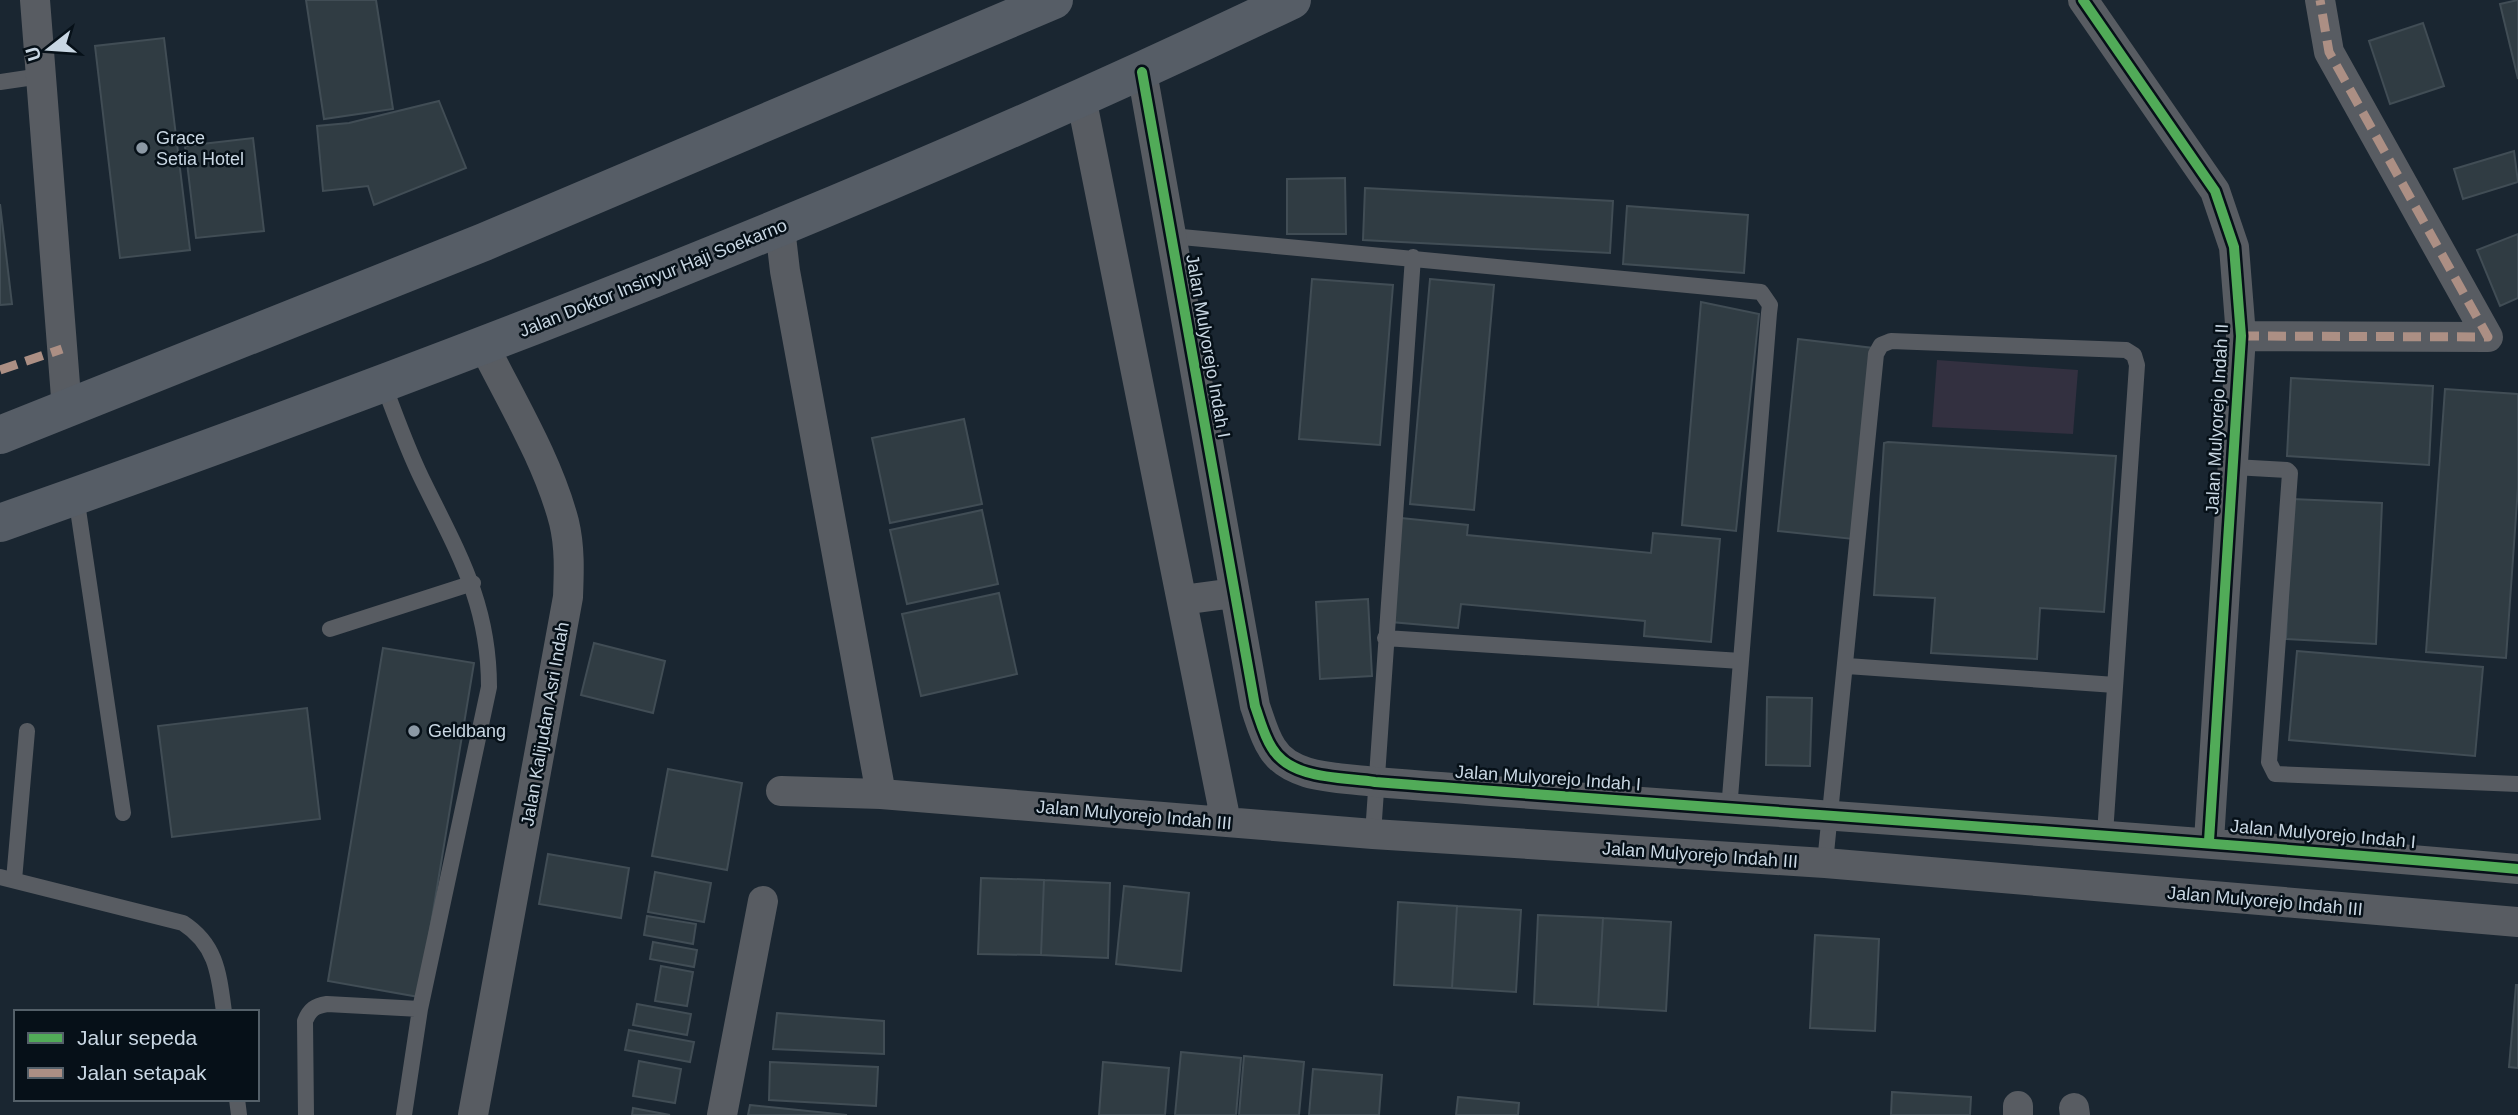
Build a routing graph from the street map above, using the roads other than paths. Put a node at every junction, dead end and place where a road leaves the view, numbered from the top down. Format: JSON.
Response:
{"nodes":[{"id":1,"x":35,"y":0,"type":"edge"},
{"id":2,"x":1054,"y":0,"type":"edge"},
{"id":3,"x":1292,"y":0,"type":"edge"},
{"id":4,"x":2082,"y":0,"type":"edge"},
{"id":5,"x":2320,"y":0,"type":"edge"},
{"id":6,"x":1142,"y":72,"type":"junction"},
{"id":7,"x":41,"y":76,"type":"junction"},
{"id":8,"x":0,"y":82,"type":"edge"},
{"id":9,"x":1081,"y":97,"type":"junction"},
{"id":10,"x":780,"y":228,"type":"junction"},
{"id":11,"x":1171,"y":236,"type":"junction"},
{"id":12,"x":1413,"y":257,"type":"junction"},
{"id":13,"x":2241,"y":335,"type":"junction"},
{"id":14,"x":484,"y":346,"type":"junction"},
{"id":15,"x":383,"y":383,"type":"junction"},
{"id":16,"x":67,"y":410,"type":"junction"},
{"id":17,"x":0,"y":435,"type":"edge"},
{"id":18,"x":2234,"y":467,"type":"junction"},
{"id":19,"x":76,"y":496,"type":"junction"},
{"id":20,"x":0,"y":523,"type":"edge"},
{"id":21,"x":473,"y":583,"type":"junction"},
{"id":22,"x":1234,"y":593,"type":"junction"},
{"id":23,"x":1182,"y":600,"type":"junction"},
{"id":24,"x":330,"y":629,"type":"dead end"},
{"id":25,"x":1385,"y":638,"type":"junction"},
{"id":26,"x":1741,"y":661,"type":"junction"},
{"id":27,"x":1847,"y":666,"type":"junction"},
{"id":28,"x":2115,"y":685,"type":"junction"},
{"id":29,"x":27,"y":731,"type":"dead end"},
{"id":30,"x":1374,"y":782,"type":"junction"},
{"id":31,"x":2518,"y":784,"type":"edge"},
{"id":32,"x":780,"y":791,"type":"dead end"},
{"id":33,"x":881,"y":794,"type":"junction"},
{"id":34,"x":1729,"y":810,"type":"junction"},
{"id":35,"x":123,"y":813,"type":"dead end"},
{"id":36,"x":1831,"y":818,"type":"junction"},
{"id":37,"x":1226,"y":822,"type":"junction"},
{"id":38,"x":1373,"y":834,"type":"junction"},
{"id":39,"x":2105,"y":834,"type":"junction"},
{"id":40,"x":2209,"y":841,"type":"junction"},
{"id":41,"x":1825,"y":863,"type":"junction"},
{"id":42,"x":2518,"y":869,"type":"edge"},
{"id":43,"x":7,"y":878,"type":"edge"},
{"id":44,"x":763,"y":901,"type":"dead end"},
{"id":45,"x":2518,"y":922,"type":"edge"},
{"id":46,"x":420,"y":1009,"type":"junction"},
{"id":47,"x":224,"y":1010,"type":"edge"},
{"id":48,"x":306,"y":1115,"type":"edge"},
{"id":49,"x":404,"y":1115,"type":"edge"},
{"id":50,"x":473,"y":1115,"type":"edge"},
{"id":51,"x":722,"y":1115,"type":"edge"}],
"edges":[{"from":1,"to":7,"type":"street"},
{"from":2,"to":16,"type":"main road"},
{"from":3,"to":6,"type":"main road","name":"Jalan Doktor Insinyur Haji Soekarno"},
{"from":4,"to":13,"type":"street","name":"Jalan Mulyorejo Indah II"},
{"from":5,"to":13,"type":"street"},
{"from":6,"to":9,"type":"main road","name":"Jalan Doktor Insinyur Haji Soekarno"},
{"from":6,"to":11,"type":"street","name":"Jalan Mulyorejo Indah I"},
{"from":7,"to":8,"type":"lane"},
{"from":7,"to":16,"type":"street"},
{"from":9,"to":10,"type":"main road","name":"Jalan Doktor Insinyur Haji Soekarno"},
{"from":9,"to":23,"type":"street"},
{"from":10,"to":14,"type":"main road","name":"Jalan Doktor Insinyur Haji Soekarno"},
{"from":10,"to":33,"type":"street"},
{"from":11,"to":12,"type":"lane"},
{"from":11,"to":22,"type":"street","name":"Jalan Mulyorejo Indah I"},
{"from":12,"to":25,"type":"lane"},
{"from":12,"to":26,"type":"lane"},
{"from":13,"to":18,"type":"street","name":"Jalan Mulyorejo Indah II"},
{"from":14,"to":15,"type":"main road","name":"Jalan Doktor Insinyur Haji Soekarno"},
{"from":14,"to":50,"type":"street","name":"Jalan Kalijudan Asri Indah"},
{"from":15,"to":19,"type":"main road","name":"Jalan Doktor Insinyur Haji Soekarno"},
{"from":15,"to":21,"type":"lane"},
{"from":16,"to":17,"type":"main road"},
{"from":18,"to":31,"type":"lane"},
{"from":18,"to":40,"type":"street","name":"Jalan Mulyorejo Indah II"},
{"from":19,"to":20,"type":"main road","name":"Jalan Doktor Insinyur Haji Soekarno"},
{"from":19,"to":35,"type":"lane"},
{"from":21,"to":24,"type":"lane"},
{"from":21,"to":46,"type":"lane"},
{"from":22,"to":23,"type":"street"},
{"from":22,"to":30,"type":"street","name":"Jalan Mulyorejo Indah I"},
{"from":23,"to":37,"type":"street"},
{"from":25,"to":26,"type":"lane"},
{"from":25,"to":30,"type":"lane"},
{"from":26,"to":34,"type":"lane"},
{"from":27,"to":28,"type":"lane"},
{"from":27,"to":28,"type":"lane"},
{"from":27,"to":36,"type":"lane"},
{"from":28,"to":39,"type":"lane"},
{"from":29,"to":43,"type":"lane"},
{"from":30,"to":34,"type":"street","name":"Jalan Mulyorejo Indah I"},
{"from":30,"to":38,"type":"lane"},
{"from":32,"to":33,"type":"street","name":"Jalan Mulyorejo Indah III"},
{"from":33,"to":37,"type":"street","name":"Jalan Mulyorejo Indah III"},
{"from":34,"to":36,"type":"street","name":"Jalan Mulyorejo Indah I"},
{"from":36,"to":39,"type":"street","name":"Jalan Mulyorejo Indah I"},
{"from":36,"to":41,"type":"lane"},
{"from":37,"to":38,"type":"street","name":"Jalan Mulyorejo Indah III"},
{"from":38,"to":41,"type":"street","name":"Jalan Mulyorejo Indah III"},
{"from":39,"to":40,"type":"street","name":"Jalan Mulyorejo Indah I"},
{"from":40,"to":42,"type":"street","name":"Jalan Mulyorejo Indah I"},
{"from":41,"to":45,"type":"street","name":"Jalan Mulyorejo Indah III"},
{"from":43,"to":47,"type":"lane"},
{"from":44,"to":51,"type":"street"},
{"from":46,"to":48,"type":"lane"},
{"from":46,"to":49,"type":"lane"}]}
